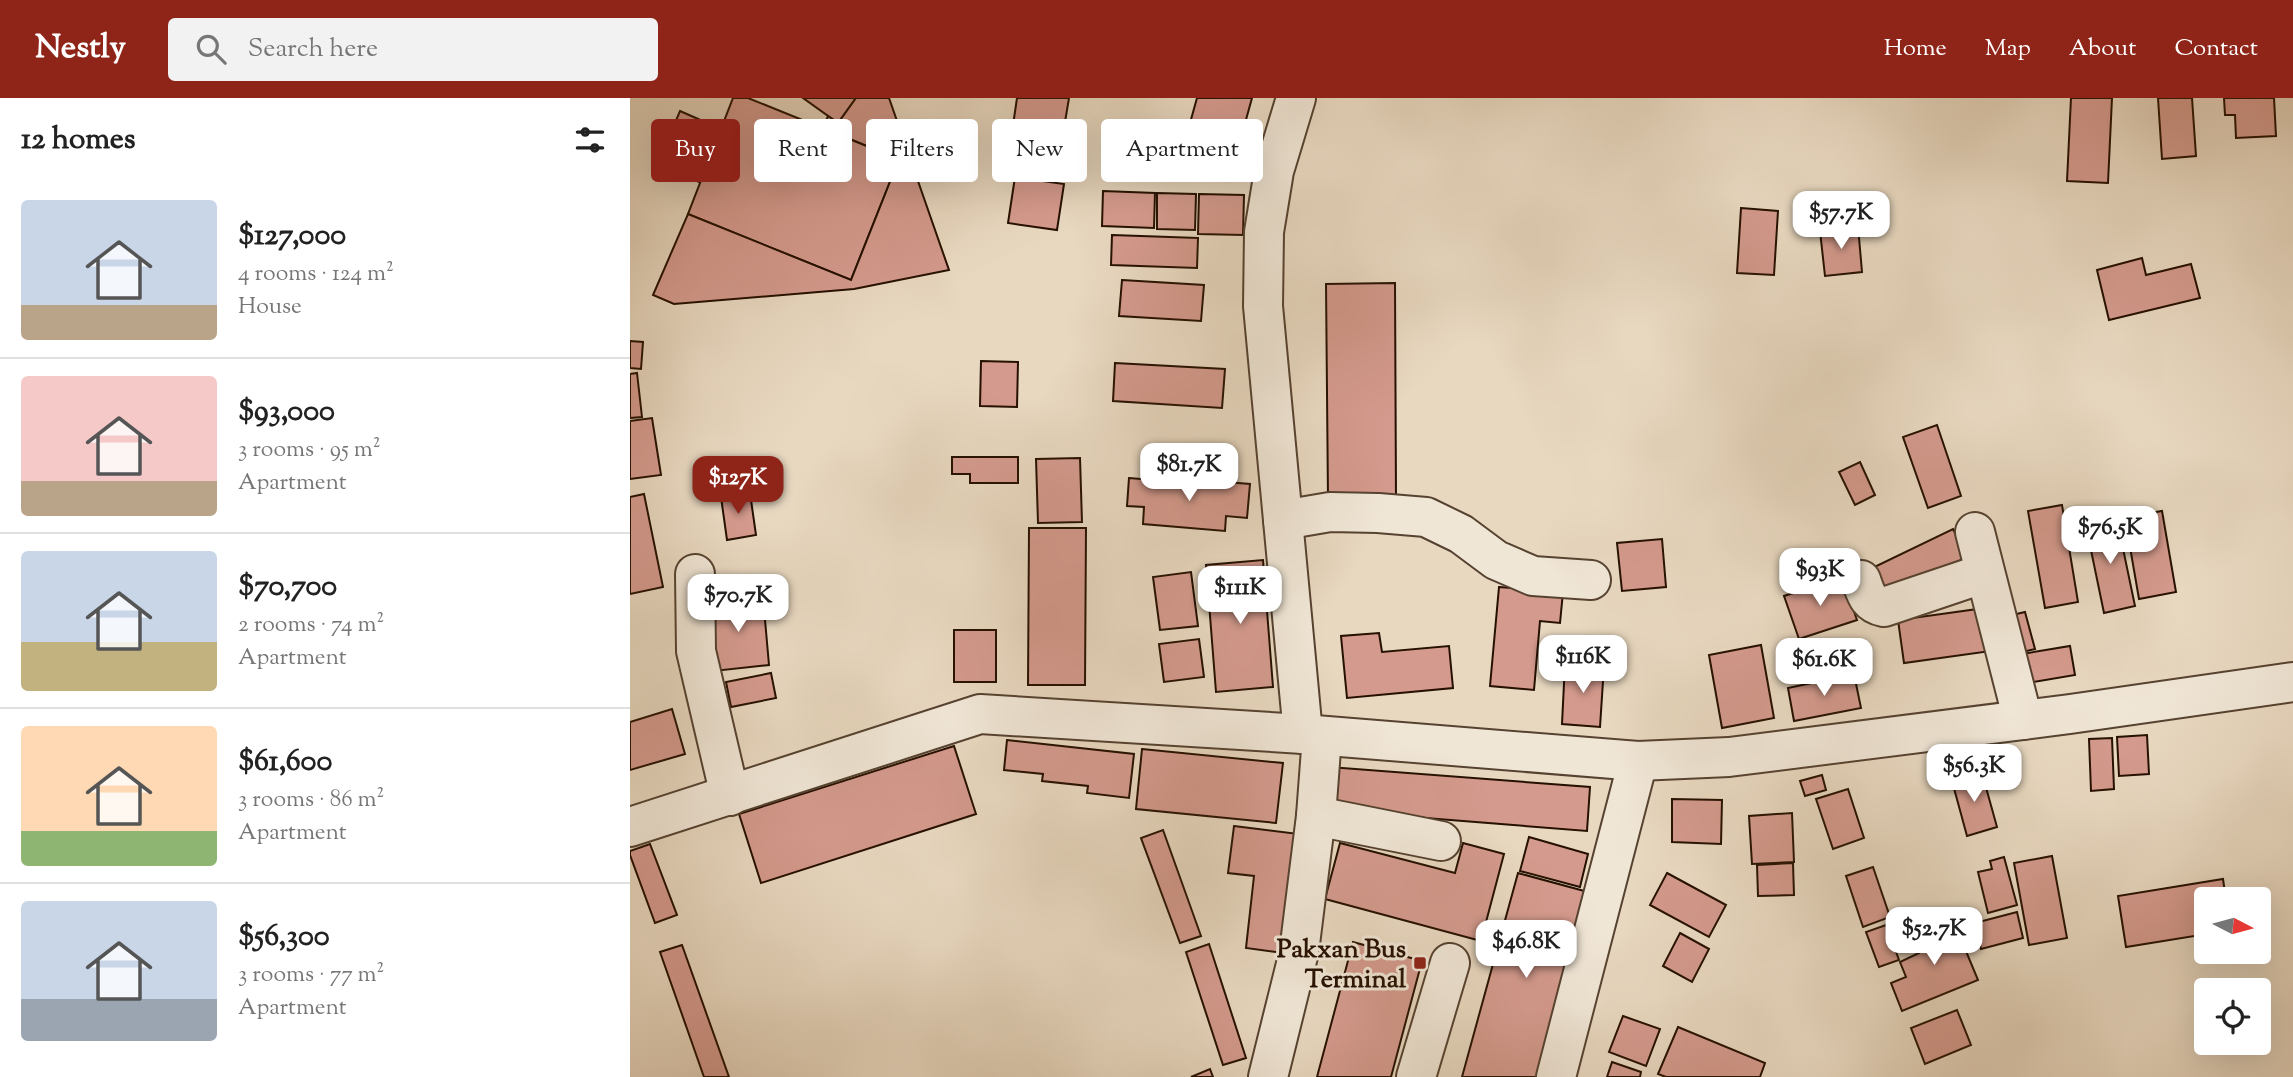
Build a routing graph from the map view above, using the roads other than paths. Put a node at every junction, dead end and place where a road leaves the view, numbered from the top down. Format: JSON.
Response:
{"nodes":[{"id":1,"x":1296,"y":98,"type":"edge"},
{"id":2,"x":1283,"y":520,"type":"junction"},
{"id":3,"x":1975,"y":532,"type":"dead end"},
{"id":4,"x":1985,"y":573,"type":"junction"},
{"id":5,"x":695,"y":574,"type":"dead end"},
{"id":6,"x":1591,"y":580,"type":"dead end"},
{"id":7,"x":1861,"y":580,"type":"dead end"},
{"id":8,"x":2293,"y":682,"type":"edge"},
{"id":9,"x":2023,"y":720,"type":"junction"},
{"id":10,"x":1312,"y":735,"type":"junction"},
{"id":11,"x":1638,"y":761,"type":"junction"},
{"id":12,"x":730,"y":796,"type":"junction"},
{"id":13,"x":1316,"y":816,"type":"junction"},
{"id":14,"x":630,"y":827,"type":"edge"},
{"id":15,"x":1441,"y":841,"type":"dead end"},
{"id":16,"x":1450,"y":963,"type":"dead end"},
{"id":17,"x":1268,"y":1077,"type":"edge"},
{"id":18,"x":1416,"y":1077,"type":"edge"},
{"id":19,"x":1556,"y":1077,"type":"edge"}],
"edges":[{"from":1,"to":2,"type":"street"},
{"from":2,"to":6,"type":"street"},
{"from":2,"to":10,"type":"street"},
{"from":3,"to":4,"type":"street"},
{"from":4,"to":7,"type":"street"},
{"from":4,"to":9,"type":"street"},
{"from":5,"to":12,"type":"street"},
{"from":8,"to":9,"type":"street"},
{"from":9,"to":11,"type":"street"},
{"from":10,"to":11,"type":"street"},
{"from":10,"to":12,"type":"street"},
{"from":10,"to":13,"type":"street"},
{"from":11,"to":19,"type":"street"},
{"from":12,"to":14,"type":"street"},
{"from":13,"to":15,"type":"street"},
{"from":13,"to":17,"type":"street"},
{"from":16,"to":18,"type":"street"}]}
